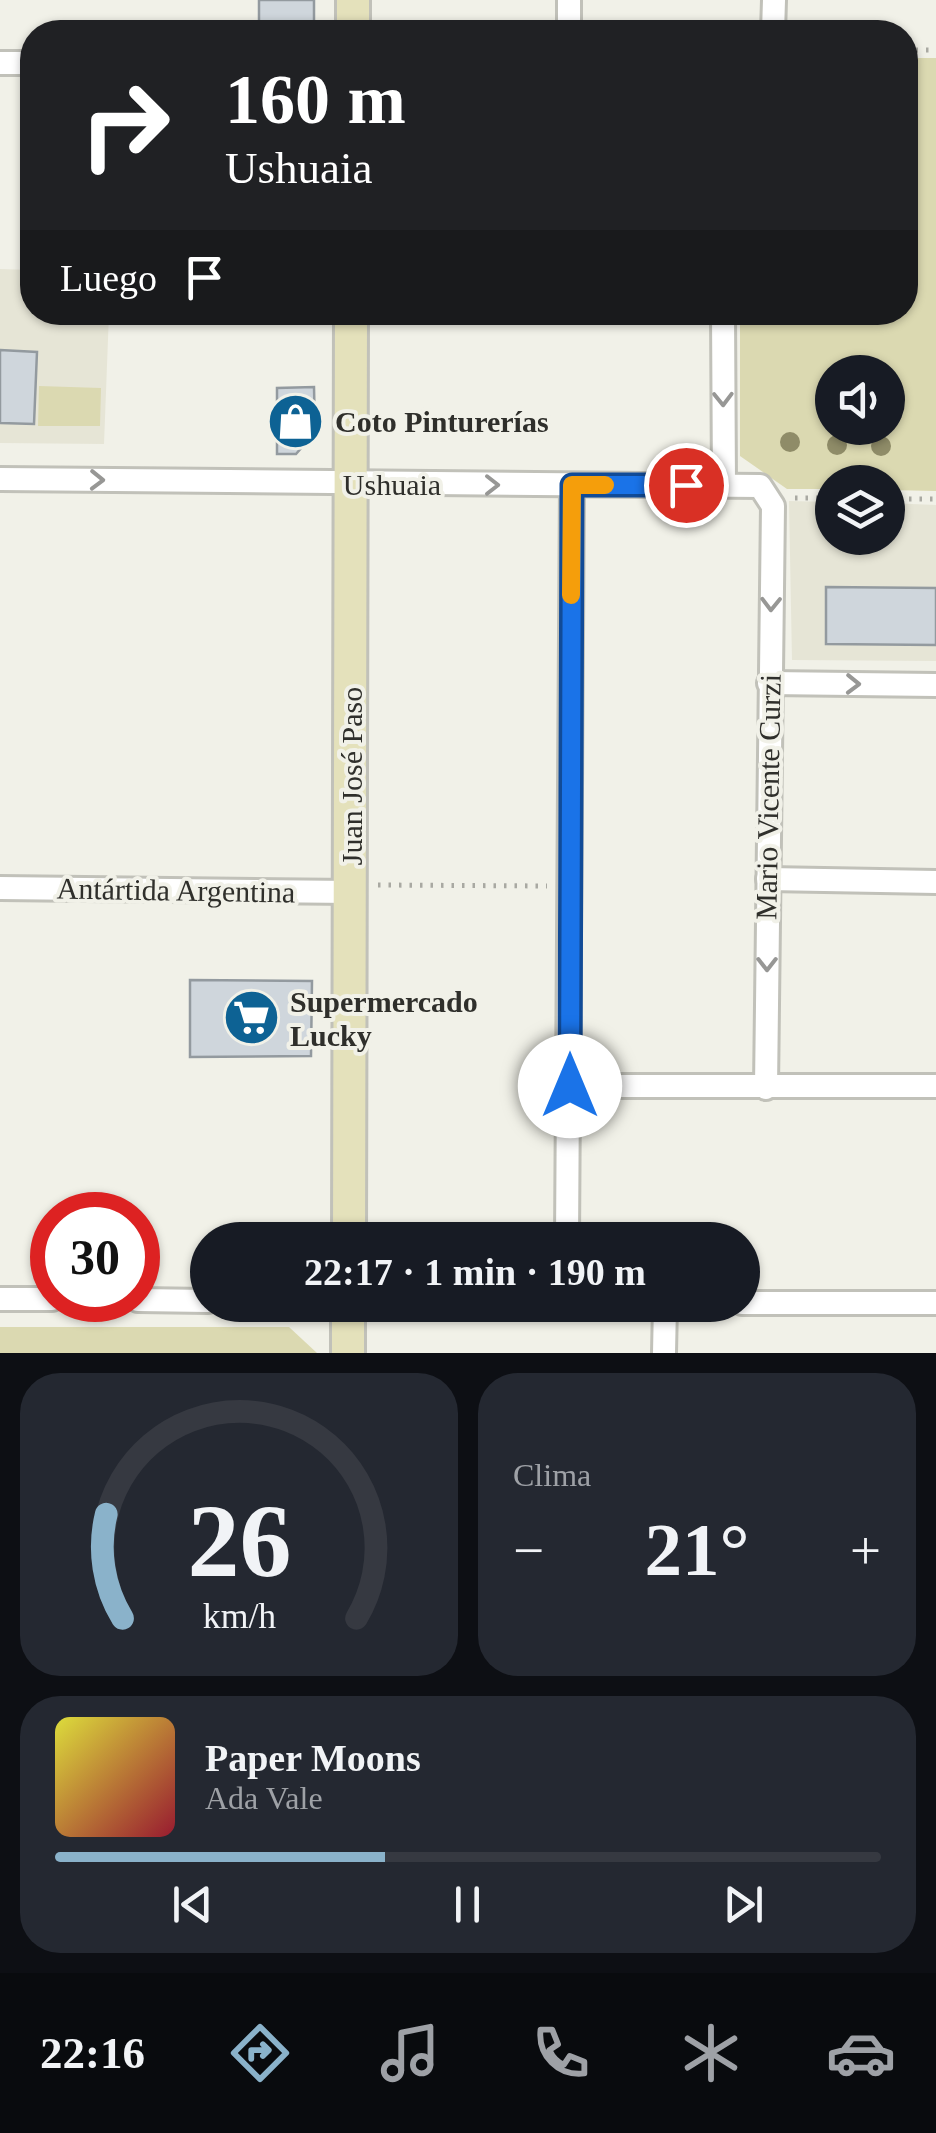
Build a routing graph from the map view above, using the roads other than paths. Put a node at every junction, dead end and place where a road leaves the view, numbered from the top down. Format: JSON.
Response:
{"nodes":[{"id":1,"x":351,"y":325,"type":"edge"},
{"id":2,"x":723,"y":325,"type":"edge"},
{"id":3,"x":0,"y":479,"type":"edge"},
{"id":4,"x":350,"y":484,"type":"junction"},
{"id":5,"x":572,"y":485,"type":"junction"},
{"id":6,"x":724,"y":485,"type":"junction"},
{"id":7,"x":770,"y":502,"type":"joint"},
{"id":8,"x":769,"y":683,"type":"junction"},
{"id":9,"x":936,"y":684,"type":"edge"},
{"id":10,"x":768,"y":879,"type":"junction"},
{"id":11,"x":936,"y":882,"type":"edge"},
{"id":12,"x":0,"y":888,"type":"edge"},
{"id":13,"x":352,"y":888,"type":"junction"},
{"id":14,"x":570,"y":1086,"type":"junction"},
{"id":15,"x":936,"y":1086,"type":"edge"},
{"id":16,"x":766,"y":1088,"type":"junction"},
{"id":17,"x":349,"y":1222,"type":"edge"},
{"id":18,"x":567,"y":1222,"type":"edge"},
{"id":19,"x":0,"y":1299,"type":"edge"},
{"id":20,"x":30,"y":1299,"type":"edge"},
{"id":21,"x":160,"y":1300,"type":"edge"},
{"id":22,"x":190,"y":1300,"type":"edge"},
{"id":23,"x":760,"y":1302,"type":"edge"},
{"id":24,"x":936,"y":1303,"type":"edge"},
{"id":25,"x":348,"y":1322,"type":"edge"},
{"id":26,"x":664,"y":1322,"type":"edge"},
{"id":27,"x":348,"y":1353,"type":"edge"},
{"id":28,"x":664,"y":1353,"type":"edge"}],
"edges":[{"from":1,"to":4,"type":"main road","name":"Juan José Paso"},
{"from":2,"to":6,"type":"street","one_way":true},
{"from":3,"to":4,"type":"street","name":"Ushuaia","one_way":true},
{"from":4,"to":5,"type":"street","name":"Ushuaia","one_way":true},
{"from":4,"to":13,"type":"main road","name":"Juan José Paso"},
{"from":5,"to":6,"type":"street","name":"Ushuaia"},
{"from":5,"to":14,"type":"street"},
{"from":6,"to":7,"type":"street","name":"Ushuaia"},
{"from":7,"to":8,"type":"street","name":"Mario Vicente Curzi","one_way":true},
{"from":8,"to":9,"type":"street","one_way":true},
{"from":8,"to":10,"type":"street","name":"Mario Vicente Curzi"},
{"from":10,"to":11,"type":"street"},
{"from":10,"to":16,"type":"street","name":"Mario Vicente Curzi","one_way":true},
{"from":12,"to":13,"type":"street","name":"Antártida Argentina"},
{"from":13,"to":17,"type":"main road","name":"Juan José Paso"},
{"from":14,"to":16,"type":"street"},
{"from":14,"to":18,"type":"street"},
{"from":15,"to":16,"type":"street"},
{"from":19,"to":20,"type":"street"},
{"from":21,"to":22,"type":"street"},
{"from":23,"to":24,"type":"street"},
{"from":25,"to":27,"type":"main road"},
{"from":26,"to":28,"type":"street"}]}
